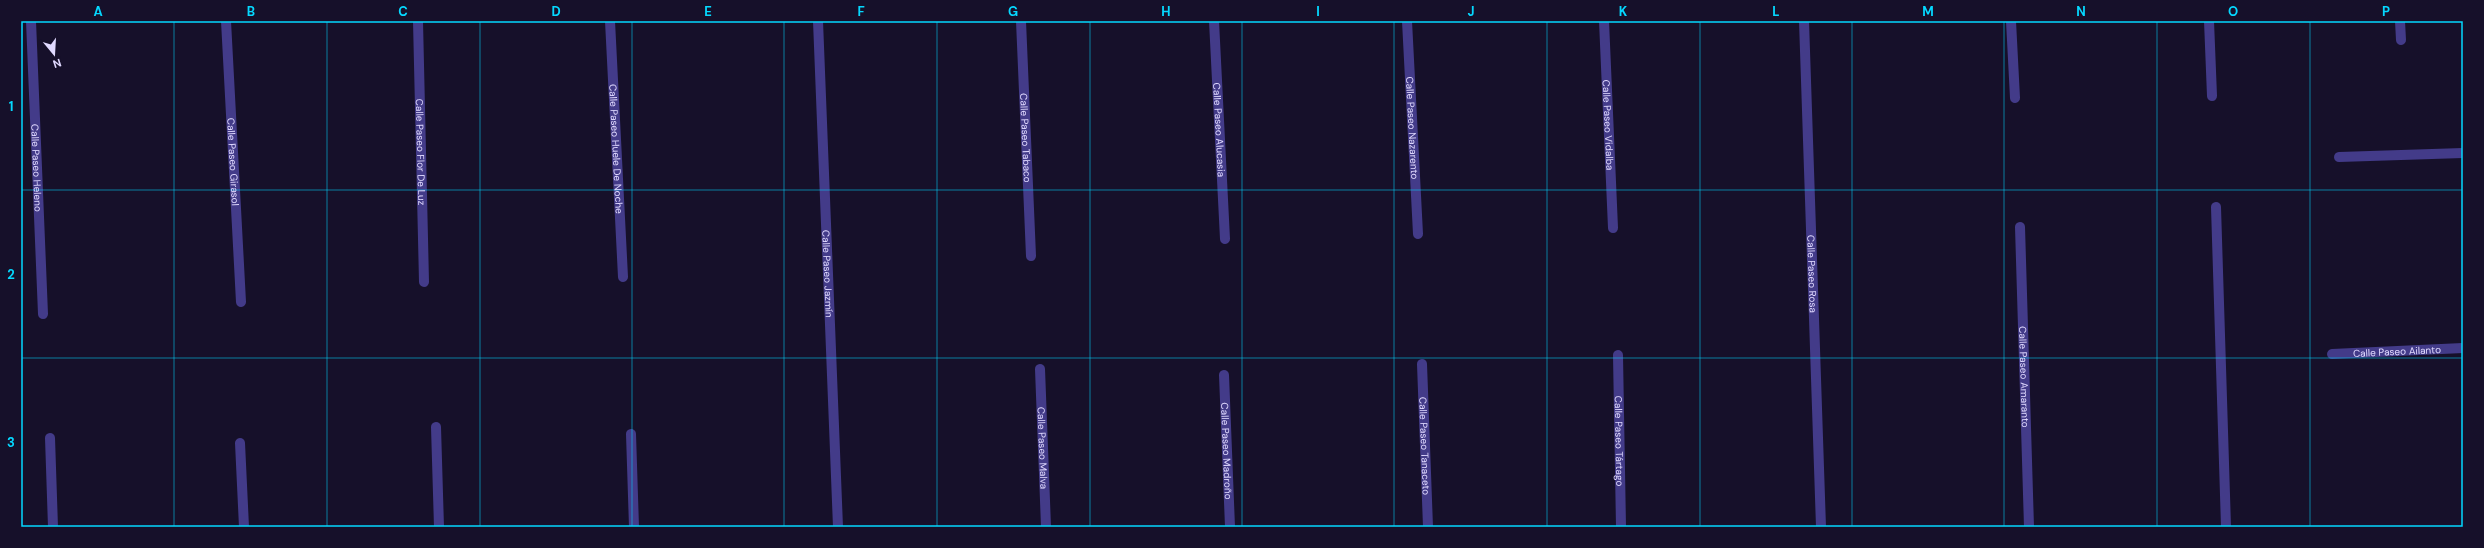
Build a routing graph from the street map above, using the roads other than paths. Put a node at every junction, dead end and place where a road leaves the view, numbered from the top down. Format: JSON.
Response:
{"nodes":[{"id":1,"x":31,"y":21,"type":"edge"},
{"id":2,"x":226,"y":21,"type":"edge"},
{"id":3,"x":418,"y":21,"type":"edge"},
{"id":4,"x":610,"y":21,"type":"edge"},
{"id":5,"x":818,"y":21,"type":"edge"},
{"id":6,"x":1021,"y":21,"type":"edge"},
{"id":7,"x":1214,"y":21,"type":"edge"},
{"id":8,"x":1407,"y":21,"type":"edge"},
{"id":9,"x":1604,"y":21,"type":"edge"},
{"id":10,"x":1804,"y":21,"type":"edge"},
{"id":11,"x":2011,"y":21,"type":"edge"},
{"id":12,"x":2209,"y":21,"type":"edge"},
{"id":13,"x":2400,"y":21,"type":"edge"},
{"id":14,"x":2401,"y":40,"type":"dead end"},
{"id":15,"x":2212,"y":96,"type":"dead end"},
{"id":16,"x":2015,"y":98,"type":"dead end"},
{"id":17,"x":2463,"y":153,"type":"edge"},
{"id":18,"x":2339,"y":157,"type":"dead end"},
{"id":19,"x":2216,"y":207,"type":"dead end"},
{"id":20,"x":2020,"y":227,"type":"dead end"},
{"id":21,"x":1613,"y":228,"type":"dead end"},
{"id":22,"x":1418,"y":234,"type":"dead end"},
{"id":23,"x":1225,"y":239,"type":"dead end"},
{"id":24,"x":1030,"y":256,"type":"dead end"},
{"id":25,"x":623,"y":278,"type":"dead end"},
{"id":26,"x":424,"y":282,"type":"dead end"},
{"id":27,"x":241,"y":302,"type":"dead end"},
{"id":28,"x":43,"y":314,"type":"dead end"},
{"id":29,"x":2463,"y":348,"type":"edge"},
{"id":30,"x":2332,"y":354,"type":"dead end"},
{"id":31,"x":1618,"y":356,"type":"dead end"},
{"id":32,"x":1422,"y":364,"type":"dead end"},
{"id":33,"x":1040,"y":369,"type":"dead end"},
{"id":34,"x":1224,"y":375,"type":"dead end"},
{"id":35,"x":436,"y":427,"type":"dead end"},
{"id":36,"x":631,"y":434,"type":"dead end"},
{"id":37,"x":50,"y":438,"type":"dead end"},
{"id":38,"x":240,"y":443,"type":"dead end"},
{"id":39,"x":52,"y":527,"type":"edge"},
{"id":40,"x":244,"y":527,"type":"edge"},
{"id":41,"x":439,"y":527,"type":"edge"},
{"id":42,"x":634,"y":527,"type":"edge"},
{"id":43,"x":838,"y":527,"type":"edge"},
{"id":44,"x":1046,"y":527,"type":"edge"},
{"id":45,"x":1230,"y":527,"type":"edge"},
{"id":46,"x":1428,"y":527,"type":"edge"},
{"id":47,"x":1622,"y":527,"type":"edge"},
{"id":48,"x":1821,"y":527,"type":"edge"},
{"id":49,"x":2029,"y":527,"type":"edge"},
{"id":50,"x":2226,"y":527,"type":"edge"}],
"edges":[{"from":1,"to":28,"type":"street","name":"Calle Paseo Heleno"},
{"from":2,"to":27,"type":"street","name":"Calle Paseo Girasol"},
{"from":3,"to":26,"type":"street","name":"Calle Paseo Flor De Luz"},
{"from":4,"to":25,"type":"street","name":"Calle Paseo Huele De Noche"},
{"from":5,"to":43,"type":"street","name":"Calle Paseo Jazmín"},
{"from":6,"to":24,"type":"street","name":"Calle Paseo Tabaco"},
{"from":7,"to":23,"type":"street","name":"Calle Paseo Alucasia"},
{"from":8,"to":22,"type":"street","name":"Calle Paseo Nazarento"},
{"from":9,"to":21,"type":"street","name":"Calle Paseo Vidalba"},
{"from":10,"to":48,"type":"street","name":"Calle Paseo Rosa"},
{"from":11,"to":16,"type":"street"},
{"from":12,"to":15,"type":"street"},
{"from":13,"to":14,"type":"street"},
{"from":17,"to":18,"type":"street"},
{"from":19,"to":50,"type":"street"},
{"from":20,"to":49,"type":"street","name":"Calle Paseo Amaranto"},
{"from":29,"to":30,"type":"street","name":"Calle Paseo Ailanto"},
{"from":31,"to":47,"type":"street","name":"Calle Paseo Tártago"},
{"from":32,"to":46,"type":"street","name":"Calle Paseo Tanaceto"},
{"from":33,"to":44,"type":"street","name":"Calle Paseo Malva"},
{"from":34,"to":45,"type":"street","name":"Calle Paseo Madroño"},
{"from":35,"to":41,"type":"street"},
{"from":36,"to":42,"type":"street"},
{"from":37,"to":39,"type":"street"},
{"from":38,"to":40,"type":"street"}]}
